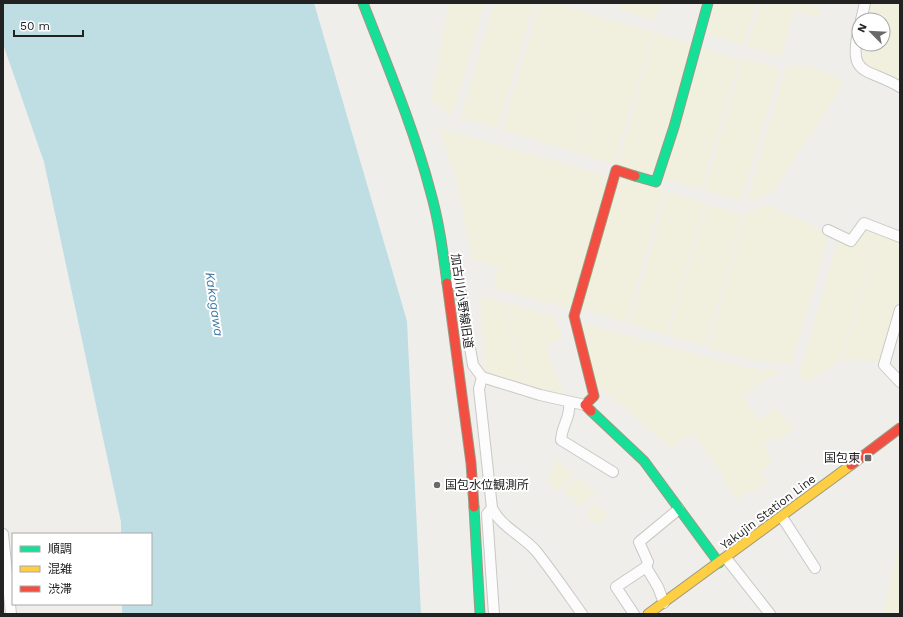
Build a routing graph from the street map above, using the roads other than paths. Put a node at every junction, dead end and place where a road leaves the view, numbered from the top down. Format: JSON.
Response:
{"nodes":[{"id":1,"x":363,"y":3,"type":"edge"},
{"id":2,"x":708,"y":3,"type":"edge"},
{"id":3,"x":857,"y":52,"type":"edge"},
{"id":4,"x":900,"y":87,"type":"edge"},
{"id":5,"x":828,"y":230,"type":"dead end"},
{"id":6,"x":900,"y":237,"type":"edge"},
{"id":7,"x":448,"y":282,"type":"junction"},
{"id":8,"x":900,"y":310,"type":"edge"},
{"id":9,"x":482,"y":377,"type":"junction"},
{"id":10,"x":900,"y":382,"type":"edge"},
{"id":11,"x":570,"y":402,"type":"junction"},
{"id":12,"x":585,"y":405,"type":"junction"},
{"id":13,"x":900,"y":428,"type":"edge"},
{"id":14,"x":613,"y":472,"type":"dead end"},
{"id":15,"x":492,"y":508,"type":"junction"},
{"id":16,"x":679,"y":509,"type":"junction"},
{"id":17,"x":782,"y":517,"type":"junction"},
{"id":18,"x":3,"y":534,"type":"edge"},
{"id":19,"x":723,"y":561,"type":"junction"},
{"id":20,"x":646,"y":567,"type":"junction"},
{"id":21,"x":815,"y":568,"type":"dead end"},
{"id":22,"x":664,"y":604,"type":"junction"},
{"id":23,"x":11,"y":614,"type":"edge"},
{"id":24,"x":480,"y":614,"type":"edge"},
{"id":25,"x":494,"y":614,"type":"edge"},
{"id":26,"x":582,"y":614,"type":"edge"},
{"id":27,"x":634,"y":614,"type":"edge"},
{"id":28,"x":648,"y":614,"type":"edge"},
{"id":29,"x":770,"y":614,"type":"edge"}],
"edges":[{"from":1,"to":7,"type":"street","name":"加古川小野線旧道"},
{"from":2,"to":12,"type":"street"},
{"from":3,"to":4,"type":"street"},
{"from":5,"to":6,"type":"street"},
{"from":7,"to":9,"type":"street"},
{"from":7,"to":24,"type":"street","name":"加古川小野線旧道"},
{"from":8,"to":10,"type":"street"},
{"from":9,"to":11,"type":"street"},
{"from":9,"to":15,"type":"street"},
{"from":11,"to":12,"type":"street"},
{"from":11,"to":14,"type":"street"},
{"from":12,"to":16,"type":"street"},
{"from":13,"to":17,"type":"street","name":"Yakujin Station Line"},
{"from":15,"to":25,"type":"street"},
{"from":15,"to":26,"type":"street"},
{"from":16,"to":19,"type":"street"},
{"from":16,"to":20,"type":"street"},
{"from":17,"to":19,"type":"street","name":"Yakujin Station Line"},
{"from":17,"to":21,"type":"street"},
{"from":18,"to":23,"type":"street"},
{"from":19,"to":22,"type":"street","name":"Yakujin Station Line"},
{"from":19,"to":29,"type":"street"},
{"from":20,"to":22,"type":"street"},
{"from":20,"to":27,"type":"street"},
{"from":22,"to":28,"type":"street","name":"Yakujin Station Line"}]}
